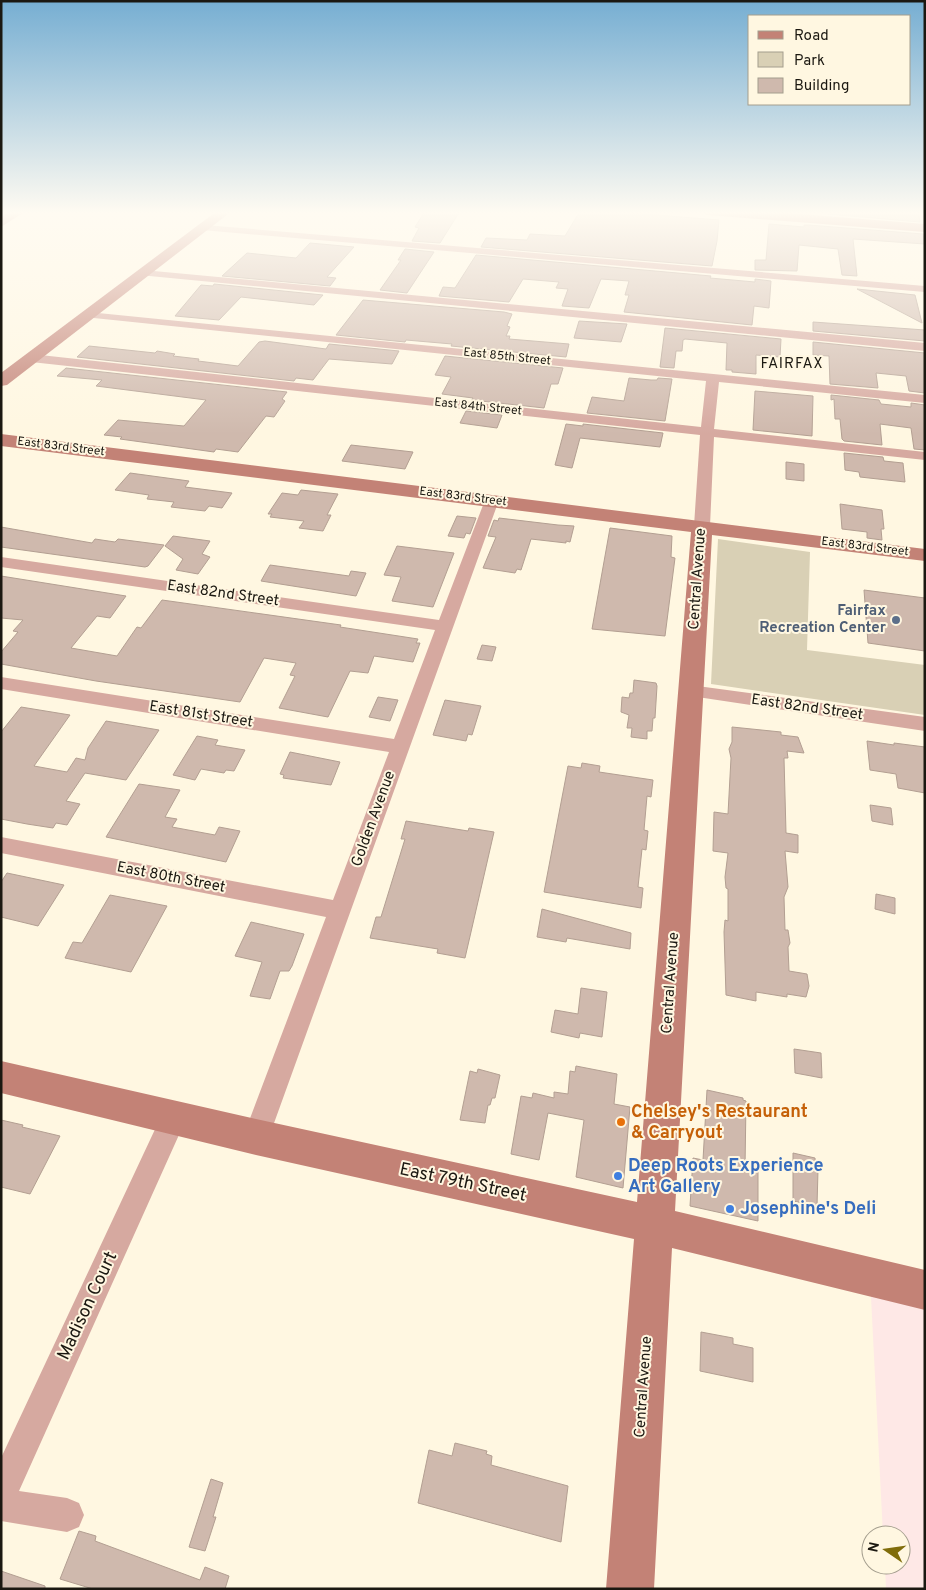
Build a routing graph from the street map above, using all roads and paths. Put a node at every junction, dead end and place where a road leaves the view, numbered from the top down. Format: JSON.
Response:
{"nodes":[{"id":1,"x":127,"y":285,"type":"edge"},
{"id":2,"x":272,"y":285,"type":"edge"},
{"id":3,"x":880,"y":285,"type":"edge"},
{"id":4,"x":925,"y":289,"type":"edge"},
{"id":5,"x":88,"y":314,"type":"junction"},
{"id":6,"x":925,"y":347,"type":"edge"},
{"id":7,"x":31,"y":358,"type":"junction"},
{"id":8,"x":714,"y":378,"type":"junction"},
{"id":9,"x":1,"y":381,"type":"edge"},
{"id":10,"x":925,"y":399,"type":"edge"},
{"id":11,"x":707,"y":432,"type":"junction"},
{"id":12,"x":1,"y":440,"type":"edge"},
{"id":13,"x":925,"y":456,"type":"edge"},
{"id":14,"x":492,"y":500,"type":"junction"},
{"id":15,"x":702,"y":526,"type":"junction"},
{"id":16,"x":925,"y":555,"type":"edge"},
{"id":17,"x":1,"y":562,"type":"edge"},
{"id":18,"x":444,"y":626,"type":"junction"},
{"id":19,"x":1,"y":683,"type":"edge"},
{"id":20,"x":690,"y":691,"type":"junction"},
{"id":21,"x":925,"y":724,"type":"edge"},
{"id":22,"x":400,"y":747,"type":"junction"},
{"id":23,"x":1,"y":845,"type":"edge"},
{"id":24,"x":341,"y":911,"type":"junction"},
{"id":25,"x":1,"y":1077,"type":"edge"},
{"id":26,"x":174,"y":1118,"type":"junction"},
{"id":27,"x":256,"y":1137,"type":"junction"},
{"id":28,"x":655,"y":1225,"type":"junction"},
{"id":29,"x":925,"y":1290,"type":"edge"},
{"id":30,"x":1,"y":1494,"type":"edge"},
{"id":31,"x":1,"y":1505,"type":"edge"},
{"id":32,"x":67,"y":1515,"type":"dead end"},
{"id":33,"x":630,"y":1589,"type":"edge"}],
"edges":[{"from":1,"to":5,"type":"street"},
{"from":2,"to":6,"type":"street"},
{"from":3,"to":4,"type":"street"},
{"from":5,"to":7,"type":"street"},
{"from":5,"to":8,"type":"street","name":"East 85th Street"},
{"from":7,"to":9,"type":"street"},
{"from":7,"to":11,"type":"street","name":"East 84th Street"},
{"from":8,"to":10,"type":"street","name":"East 85th Street"},
{"from":8,"to":11,"type":"street","name":"Central Avenue"},
{"from":11,"to":13,"type":"street","name":"East 84th Street"},
{"from":11,"to":15,"type":"street","name":"Central Avenue"},
{"from":12,"to":14,"type":"street","name":"East 83rd Street"},
{"from":14,"to":15,"type":"street","name":"East 83rd Street"},
{"from":14,"to":18,"type":"street","name":"Golden Avenue"},
{"from":15,"to":16,"type":"street","name":"East 83rd Street"},
{"from":15,"to":20,"type":"street","name":"Central Avenue"},
{"from":17,"to":18,"type":"street","name":"East 82nd Street"},
{"from":18,"to":22,"type":"street","name":"Golden Avenue"},
{"from":19,"to":22,"type":"street","name":"East 81st Street"},
{"from":20,"to":21,"type":"street","name":"East 82nd Street"},
{"from":20,"to":28,"type":"street","name":"Central Avenue"},
{"from":22,"to":24,"type":"street","name":"Golden Avenue"},
{"from":23,"to":24,"type":"street","name":"East 80th Street"},
{"from":24,"to":27,"type":"street","name":"Golden Avenue"},
{"from":25,"to":26,"type":"street","name":"East 79th Street"},
{"from":26,"to":27,"type":"street","name":"East 79th Street"},
{"from":26,"to":30,"type":"street","name":"Madison Court"},
{"from":27,"to":28,"type":"street","name":"East 79th Street"},
{"from":28,"to":29,"type":"street","name":"East 79th Street"},
{"from":28,"to":33,"type":"street","name":"Central Avenue"},
{"from":31,"to":32,"type":"street"}]}
